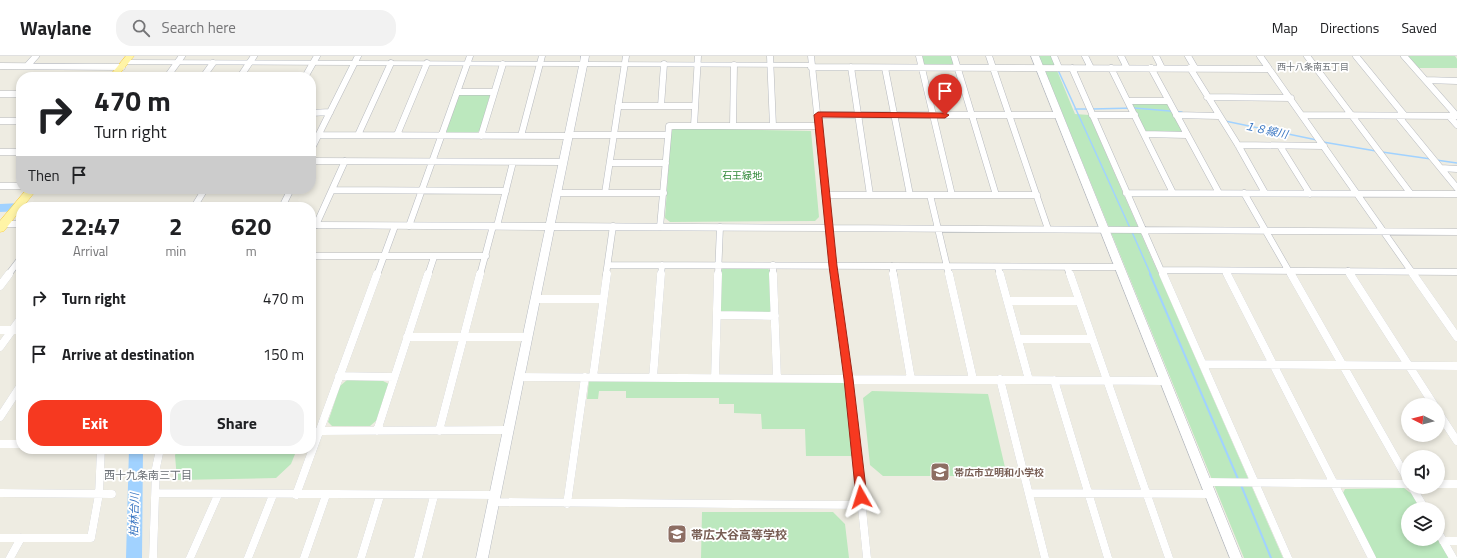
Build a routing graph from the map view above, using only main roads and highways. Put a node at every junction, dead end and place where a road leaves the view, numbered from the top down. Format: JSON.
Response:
{"nodes":[{"id":1,"x":130,"y":61,"type":"edge"},
{"id":2,"x":118,"y":72,"type":"edge"},
{"id":3,"x":124,"y":72,"type":"edge"},
{"id":4,"x":20,"y":194,"type":"edge"},
{"id":5,"x":26,"y":194,"type":"edge"},
{"id":6,"x":17,"y":202,"type":"edge"},
{"id":7,"x":15,"y":204,"type":"joint"},
{"id":8,"x":3,"y":222,"type":"edge"}],
"edges":[{"from":1,"to":2,"type":"main road"},
{"from":1,"to":3,"type":"main road"},
{"from":4,"to":7,"type":"main road"},
{"from":5,"to":6,"type":"main road"},
{"from":7,"to":8,"type":"main road"}]}
